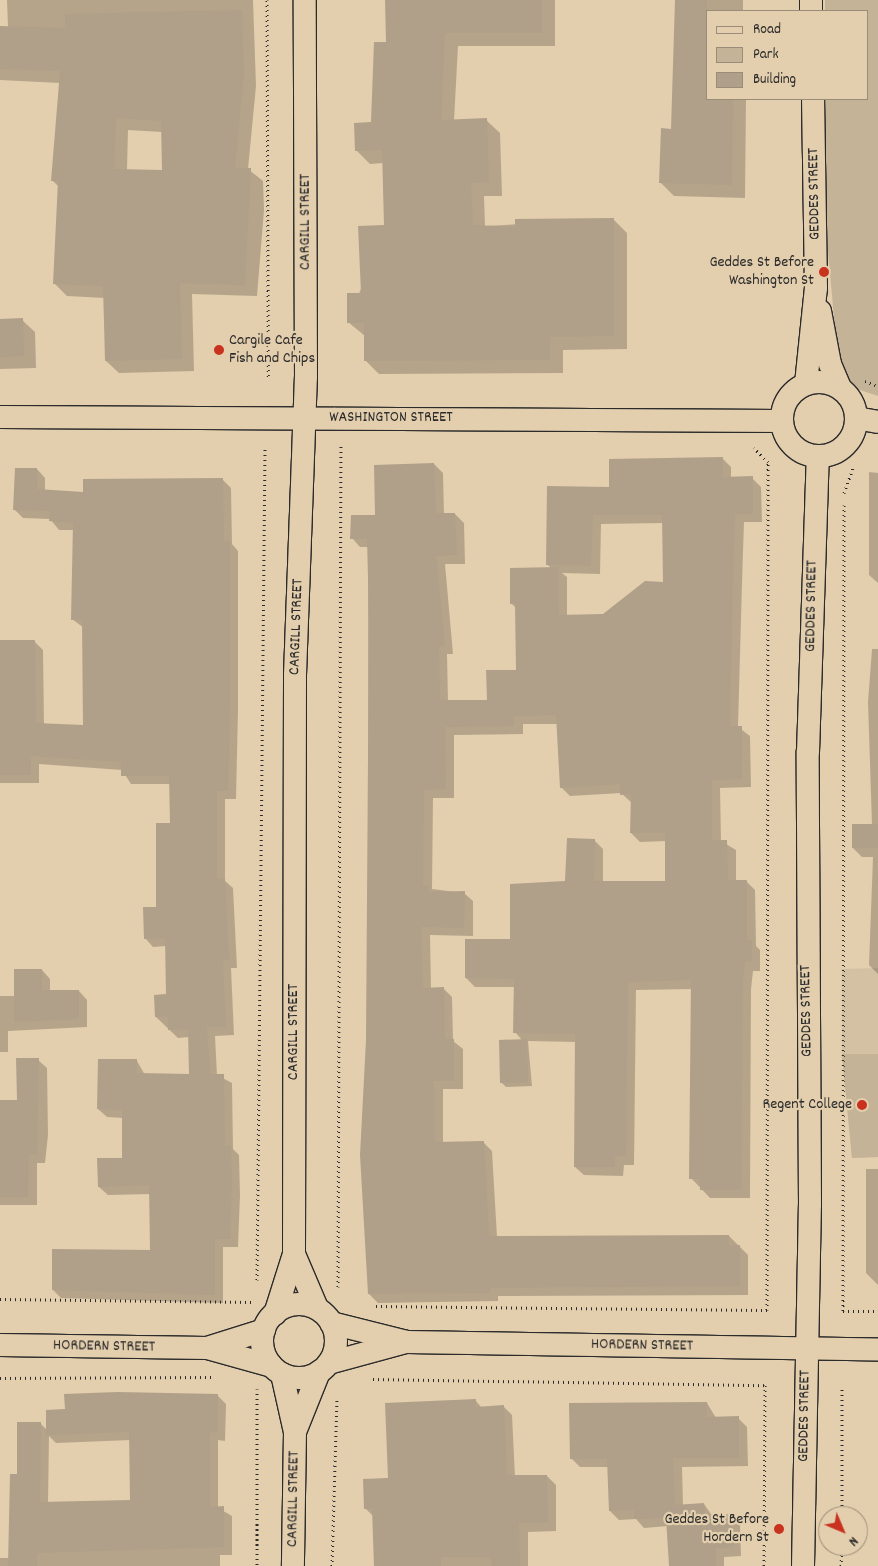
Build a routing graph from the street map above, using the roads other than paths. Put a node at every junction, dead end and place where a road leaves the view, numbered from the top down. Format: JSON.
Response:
{"nodes":[{"id":1,"x":305,"y":0,"type":"edge"},
{"id":2,"x":813,"y":100,"type":"edge"},
{"id":3,"x":816,"y":288,"type":"junction"},
{"id":4,"x":806,"y":384,"type":"junction"},
{"id":5,"x":840,"y":388,"type":"junction"},
{"id":6,"x":0,"y":417,"type":"edge"},
{"id":7,"x":305,"y":418,"type":"junction"},
{"id":8,"x":856,"y":418,"type":"junction"},
{"id":9,"x":782,"y":421,"type":"junction"},
{"id":10,"x":878,"y":422,"type":"edge"},
{"id":11,"x":818,"y":456,"type":"junction"},
{"id":12,"x":294,"y":1254,"type":"junction"},
{"id":13,"x":324,"y":1316,"type":"junction"},
{"id":14,"x":270,"y":1322,"type":"junction"},
{"id":15,"x":407,"y":1342,"type":"junction"},
{"id":16,"x":0,"y":1345,"type":"edge"},
{"id":17,"x":207,"y":1348,"type":"junction"},
{"id":18,"x":807,"y":1348,"type":"junction"},
{"id":19,"x":878,"y":1349,"type":"edge"},
{"id":20,"x":324,"y":1368,"type":"junction"},
{"id":21,"x":277,"y":1370,"type":"junction"},
{"id":22,"x":294,"y":1432,"type":"junction"},
{"id":23,"x":293,"y":1566,"type":"edge"},
{"id":24,"x":803,"y":1566,"type":"edge"}],
"edges":[{"from":1,"to":7,"type":"street","name":"CARGILL STREET"},
{"from":2,"to":3,"type":"street","name":"GEDDES STREET"},
{"from":3,"to":4,"type":"street","name":"GEDDES STREET"},
{"from":3,"to":5,"type":"street","name":"GEDDES STREET"},
{"from":4,"to":5,"type":"street"},
{"from":4,"to":9,"type":"street"},
{"from":5,"to":8,"type":"street"},
{"from":6,"to":7,"type":"street","name":"WASHINGTON STREET"},
{"from":7,"to":9,"type":"street","name":"WASHINGTON STREET"},
{"from":7,"to":12,"type":"street","name":"CARGILL STREET"},
{"from":8,"to":10,"type":"street"},
{"from":8,"to":11,"type":"street"},
{"from":9,"to":11,"type":"street"},
{"from":11,"to":18,"type":"street","name":"GEDDES STREET"},
{"from":12,"to":13,"type":"street","name":"CARGILL STREET"},
{"from":12,"to":14,"type":"street","name":"CARGILL STREET"},
{"from":13,"to":14,"type":"street"},
{"from":13,"to":15,"type":"street","name":"HORDERN STREET"},
{"from":13,"to":20,"type":"street"},
{"from":14,"to":17,"type":"street","name":"HORDERN STREET"},
{"from":14,"to":21,"type":"street"},
{"from":15,"to":18,"type":"street","name":"HORDERN STREET"},
{"from":15,"to":20,"type":"street","name":"HORDERN STREET"},
{"from":16,"to":17,"type":"street","name":"HORDERN STREET"},
{"from":17,"to":21,"type":"street","name":"HORDERN STREET"},
{"from":18,"to":19,"type":"street","name":"HORDERN STREET"},
{"from":18,"to":24,"type":"street","name":"GEDDES STREET"},
{"from":20,"to":21,"type":"street"},
{"from":20,"to":22,"type":"street","name":"CARGILL STREET"},
{"from":21,"to":22,"type":"street","name":"CARGILL STREET"},
{"from":22,"to":23,"type":"street","name":"CARGILL STREET"}]}
